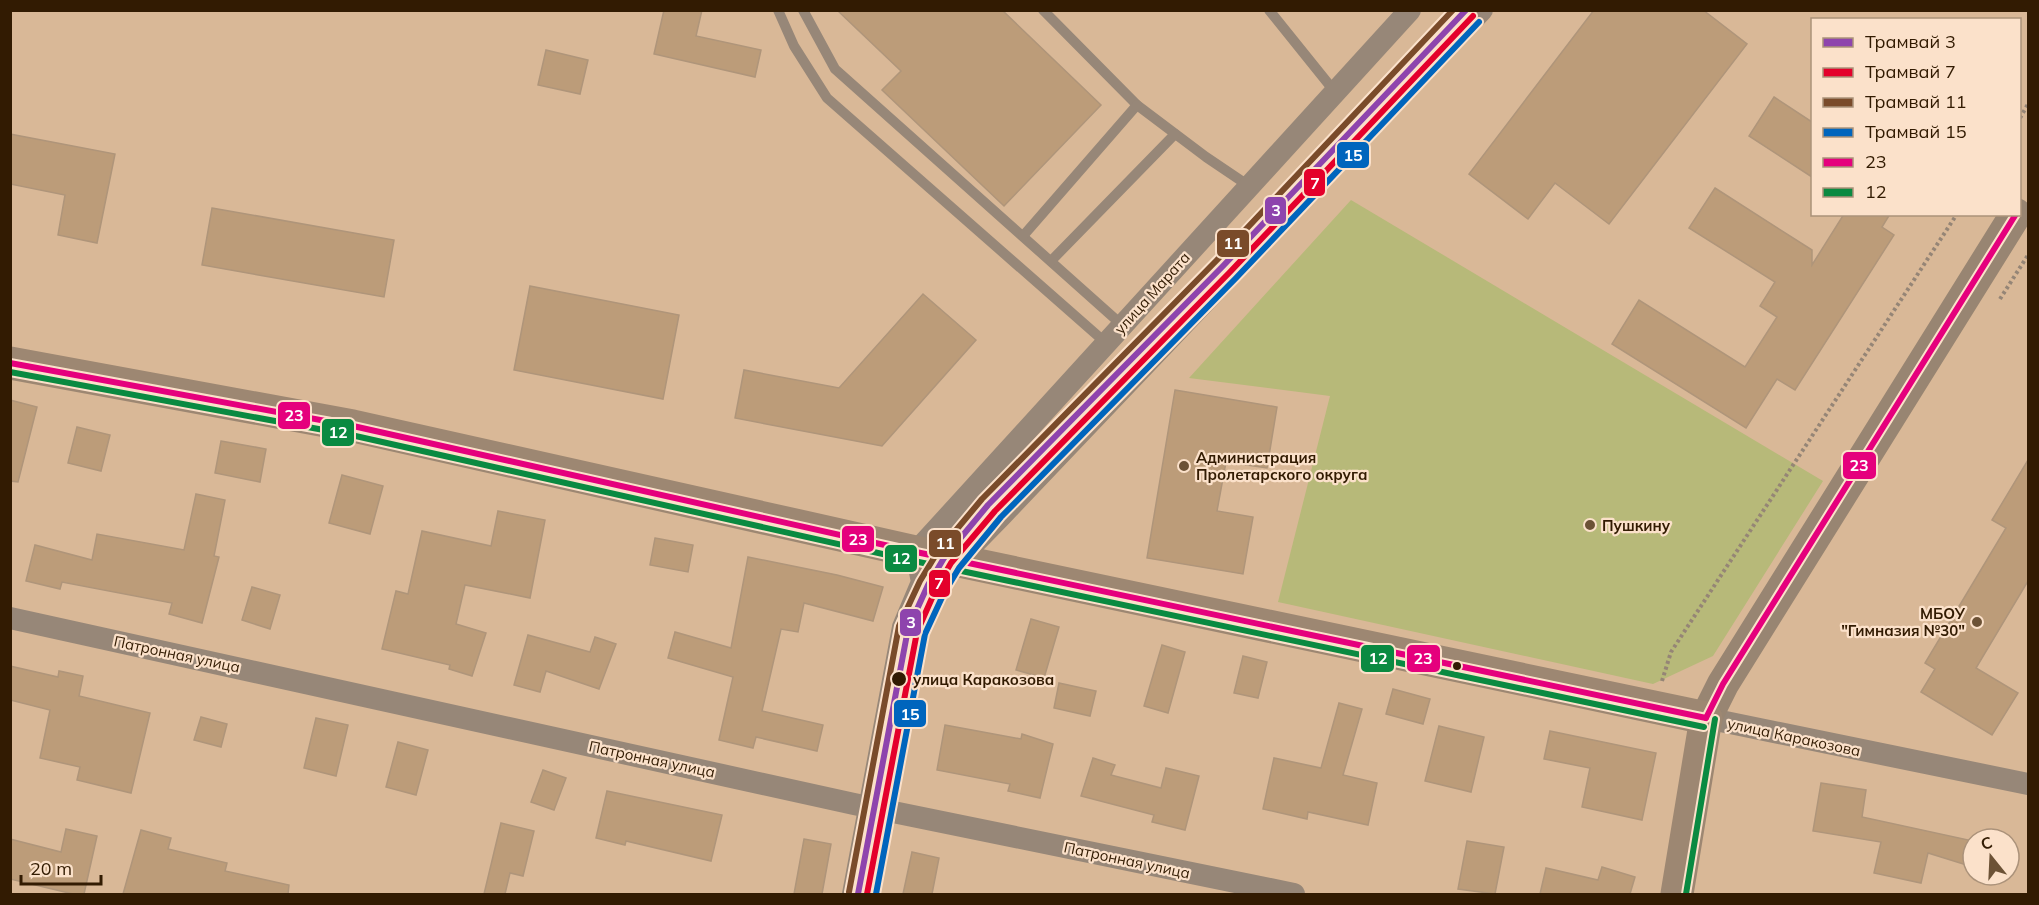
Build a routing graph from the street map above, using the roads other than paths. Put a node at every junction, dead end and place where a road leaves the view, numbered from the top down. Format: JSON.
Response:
{"nodes":[{"id":1,"x":778,"y":10,"type":"edge"},
{"id":2,"x":803,"y":10,"type":"edge"},
{"id":3,"x":1043,"y":10,"type":"edge"},
{"id":4,"x":1269,"y":10,"type":"edge"},
{"id":5,"x":1410,"y":10,"type":"edge"},
{"id":6,"x":1482,"y":10,"type":"edge"},
{"id":7,"x":1335,"y":93,"type":"junction"},
{"id":8,"x":1137,"y":105,"type":"junction"},
{"id":9,"x":1175,"y":134,"type":"junction"},
{"id":10,"x":1250,"y":186,"type":"junction"},
{"id":11,"x":2015,"y":216,"type":"edge"},
{"id":12,"x":1023,"y":236,"type":"junction"},
{"id":13,"x":1052,"y":261,"type":"junction"},
{"id":14,"x":1122,"y":325,"type":"junction"},
{"id":15,"x":1106,"y":343,"type":"junction"},
{"id":16,"x":10,"y":363,"type":"edge"},
{"id":17,"x":957,"y":561,"type":"junction"},
{"id":18,"x":919,"y":567,"type":"junction"},
{"id":19,"x":10,"y":618,"type":"edge"},
{"id":20,"x":1706,"y":718,"type":"junction"},
{"id":21,"x":2028,"y":784,"type":"edge"},
{"id":22,"x":869,"y":807,"type":"junction"},
{"id":23,"x":852,"y":894,"type":"edge"},
{"id":24,"x":1294,"y":894,"type":"edge"},
{"id":25,"x":1677,"y":894,"type":"edge"}],
"edges":[{"from":1,"to":15,"type":"lane"},
{"from":2,"to":12,"type":"lane"},
{"from":3,"to":8,"type":"lane"},
{"from":4,"to":7,"type":"lane"},
{"from":5,"to":7,"type":"street","name":"улица Марата"},
{"from":6,"to":17,"type":"street"},
{"from":7,"to":10,"type":"street","name":"улица Марата"},
{"from":8,"to":9,"type":"lane"},
{"from":8,"to":12,"type":"lane"},
{"from":9,"to":10,"type":"lane"},
{"from":9,"to":13,"type":"lane"},
{"from":10,"to":14,"type":"street","name":"улица Марата"},
{"from":11,"to":20,"type":"main road"},
{"from":12,"to":13,"type":"lane"},
{"from":13,"to":14,"type":"lane"},
{"from":14,"to":15,"type":"street","name":"улица Марата"},
{"from":15,"to":18,"type":"street","name":"улица Марата"},
{"from":16,"to":18,"type":"main road","name":"улица Каракозова"},
{"from":17,"to":18,"type":"main road","name":"улица Каракозова"},
{"from":17,"to":20,"type":"main road","name":"улица Каракозова"},
{"from":18,"to":22,"type":"street","name":"улица Марата"},
{"from":19,"to":22,"type":"street","name":"Патронная улица"},
{"from":20,"to":21,"type":"street","name":"улица Каракозова"},
{"from":20,"to":25,"type":"main road"},
{"from":22,"to":23,"type":"street","name":"улица Марата"},
{"from":22,"to":24,"type":"street","name":"Патронная улица"}]}
